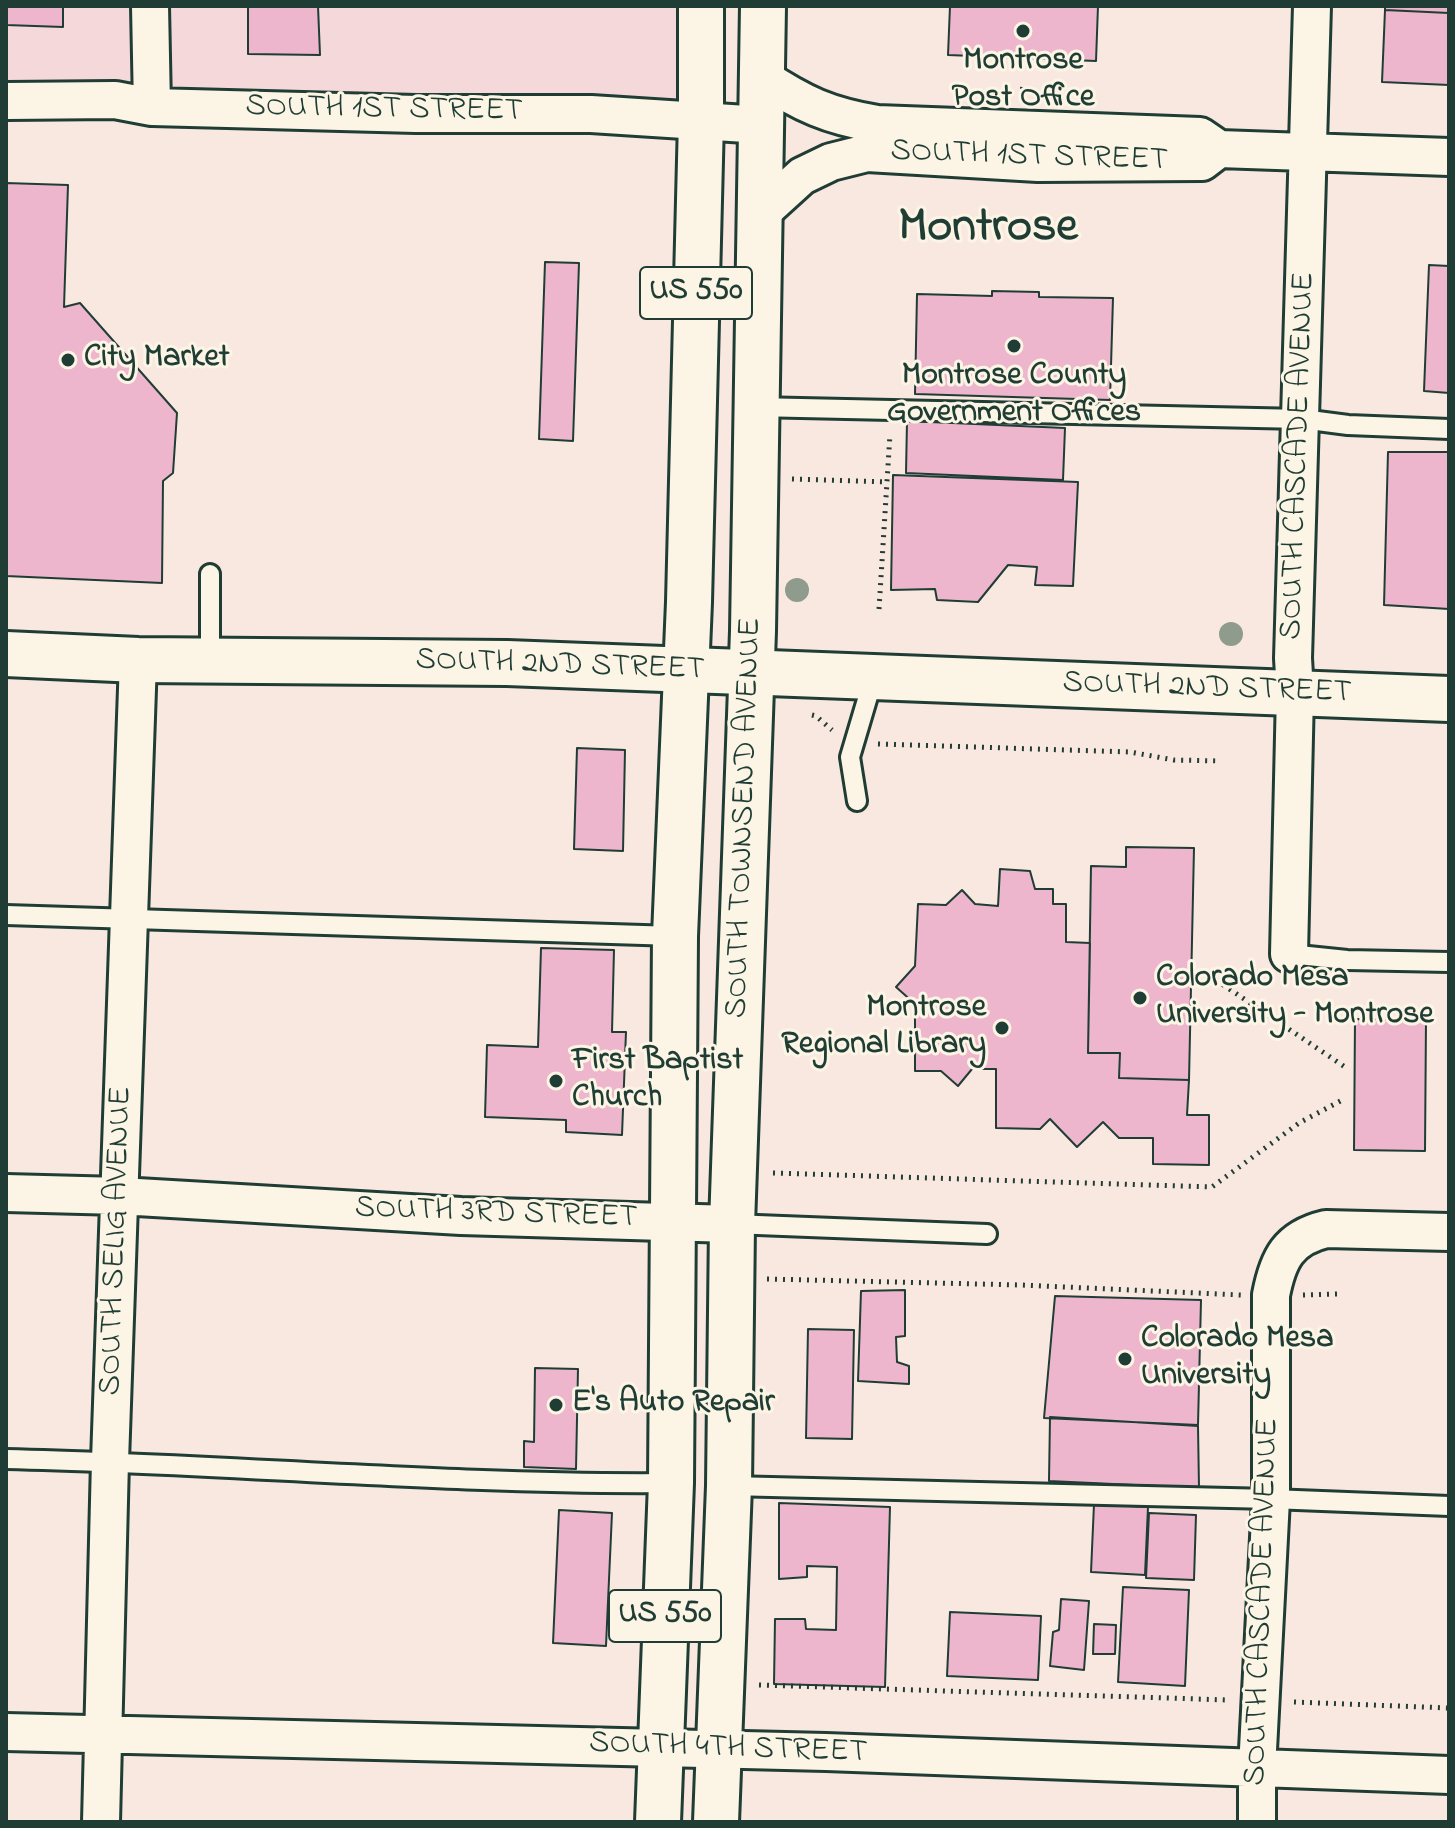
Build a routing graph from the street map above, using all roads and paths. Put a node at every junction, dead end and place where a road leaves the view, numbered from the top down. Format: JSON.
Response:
{"nodes":[{"id":1,"x":150,"y":6,"type":"edge"},
{"id":2,"x":701,"y":6,"type":"edge"},
{"id":3,"x":763,"y":6,"type":"edge"},
{"id":4,"x":1312,"y":6,"type":"edge"},
{"id":5,"x":762,"y":77,"type":"junction"},
{"id":6,"x":6,"y":101,"type":"edge"},
{"id":7,"x":152,"y":107,"type":"junction"},
{"id":8,"x":701,"y":120,"type":"junction"},
{"id":9,"x":762,"y":125,"type":"junction"},
{"id":10,"x":1219,"y":149,"type":"junction"},
{"id":11,"x":1310,"y":150,"type":"junction"},
{"id":12,"x":1449,"y":157,"type":"edge"},
{"id":13,"x":758,"y":216,"type":"junction"},
{"id":14,"x":755,"y":407,"type":"junction"},
{"id":15,"x":892,"y":410,"type":"junction"},
{"id":16,"x":1302,"y":419,"type":"junction"},
{"id":17,"x":1449,"y":429,"type":"edge"},
{"id":18,"x":787,"y":479,"type":"dead end"},
{"id":19,"x":887,"y":482,"type":"junction"},
{"id":20,"x":210,"y":574,"type":"dead end"},
{"id":21,"x":879,"y":609,"type":"dead end"},
{"id":22,"x":6,"y":654,"type":"edge"},
{"id":23,"x":138,"y":660,"type":"junction"},
{"id":24,"x":210,"y":660,"type":"junction"},
{"id":25,"x":686,"y":669,"type":"junction"},
{"id":26,"x":750,"y":672,"type":"junction"},
{"id":27,"x":874,"y":676,"type":"junction"},
{"id":28,"x":1295,"y":693,"type":"junction"},
{"id":29,"x":1449,"y":699,"type":"edge"},
{"id":30,"x":806,"y":715,"type":"dead end"},
{"id":31,"x":853,"y":741,"type":"junction"},
{"id":32,"x":1221,"y":761,"type":"dead end"},
{"id":33,"x":857,"y":801,"type":"dead end"},
{"id":34,"x":6,"y":915,"type":"edge"},
{"id":35,"x":129,"y":919,"type":"junction"},
{"id":36,"x":675,"y":936,"type":"junction"},
{"id":37,"x":1289,"y":954,"type":"joint"},
{"id":38,"x":1449,"y":962,"type":"edge"},
{"id":39,"x":1216,"y":980,"type":"dead end"},
{"id":40,"x":1345,"y":1067,"type":"dead end"},
{"id":41,"x":1344,"y":1099,"type":"dead end"},
{"id":42,"x":773,"y":1173,"type":"dead end"},
{"id":43,"x":6,"y":1193,"type":"edge"},
{"id":44,"x":120,"y":1196,"type":"junction"},
{"id":45,"x":672,"y":1223,"type":"junction"},
{"id":46,"x":732,"y":1224,"type":"junction"},
{"id":47,"x":1449,"y":1232,"type":"edge"},
{"id":48,"x":987,"y":1234,"type":"dead end"},
{"id":49,"x":764,"y":1279,"type":"dead end"},
{"id":50,"x":1338,"y":1294,"type":"dead end"},
{"id":51,"x":1271,"y":1295,"type":"junction"},
{"id":52,"x":6,"y":1459,"type":"edge"},
{"id":53,"x":110,"y":1461,"type":"junction"},
{"id":54,"x":671,"y":1483,"type":"junction"},
{"id":55,"x":729,"y":1486,"type":"junction"},
{"id":56,"x":1271,"y":1499,"type":"junction"},
{"id":57,"x":1449,"y":1506,"type":"edge"},
{"id":58,"x":756,"y":1685,"type":"dead end"},
{"id":59,"x":1239,"y":1700,"type":"dead end"},
{"id":60,"x":1283,"y":1701,"type":"dead end"},
{"id":61,"x":1449,"y":1708,"type":"edge"},
{"id":62,"x":6,"y":1732,"type":"edge"},
{"id":63,"x":102,"y":1736,"type":"junction"},
{"id":64,"x":660,"y":1748,"type":"junction"},
{"id":65,"x":719,"y":1749,"type":"junction"},
{"id":66,"x":1257,"y":1769,"type":"junction"},
{"id":67,"x":1449,"y":1775,"type":"edge"},
{"id":68,"x":101,"y":1822,"type":"edge"},
{"id":69,"x":658,"y":1822,"type":"edge"},
{"id":70,"x":716,"y":1822,"type":"edge"},
{"id":71,"x":1257,"y":1822,"type":"edge"}],
"edges":[{"from":1,"to":7,"type":"street"},
{"from":2,"to":8,"type":"main road","name":"SOUTH TOWNSEND AVENUE","number":"US 550"},
{"from":3,"to":5,"type":"main road","name":"SOUTH TOWNSEND AVENUE","number":"US 550"},
{"from":4,"to":11,"type":"street","name":"SOUTH CASCADE AVENUE"},
{"from":5,"to":9,"type":"main road","name":"SOUTH TOWNSEND AVENUE","number":"US 550"},
{"from":5,"to":10,"type":"street","name":"SOUTH 1ST STREET"},
{"from":6,"to":7,"type":"street","name":"SOUTH 1ST STREET"},
{"from":7,"to":8,"type":"street","name":"SOUTH 1ST STREET"},
{"from":8,"to":9,"type":"street","name":"SOUTH 1ST STREET"},
{"from":8,"to":25,"type":"main road","name":"SOUTH TOWNSEND AVENUE","number":"US 550"},
{"from":9,"to":13,"type":"main road","name":"SOUTH TOWNSEND AVENUE","number":"US 550"},
{"from":10,"to":11,"type":"street","name":"SOUTH 1ST STREET"},
{"from":10,"to":13,"type":"street","name":"SOUTH 1ST STREET"},
{"from":11,"to":12,"type":"street","name":"SOUTH 1ST STREET"},
{"from":11,"to":16,"type":"street","name":"SOUTH CASCADE AVENUE"},
{"from":13,"to":14,"type":"main road","name":"SOUTH TOWNSEND AVENUE","number":"US 550"},
{"from":14,"to":15,"type":"lane"},
{"from":14,"to":26,"type":"main road","name":"SOUTH TOWNSEND AVENUE","number":"US 550"},
{"from":15,"to":16,"type":"lane"},
{"from":15,"to":19,"type":"path"},
{"from":16,"to":17,"type":"lane"},
{"from":16,"to":28,"type":"street","name":"SOUTH CASCADE AVENUE"},
{"from":18,"to":19,"type":"path"},
{"from":19,"to":21,"type":"path"},
{"from":20,"to":24,"type":"lane"},
{"from":22,"to":23,"type":"main road","name":"SOUTH 2ND STREET"},
{"from":23,"to":24,"type":"main road","name":"SOUTH 2ND STREET"},
{"from":23,"to":35,"type":"street","name":"SOUTH SELIG AVENUE"},
{"from":24,"to":25,"type":"main road","name":"SOUTH 2ND STREET"},
{"from":25,"to":26,"type":"main road","name":"SOUTH 2ND STREET"},
{"from":25,"to":36,"type":"main road","name":"SOUTH TOWNSEND AVENUE","number":"US 550"},
{"from":26,"to":27,"type":"main road","name":"SOUTH 2ND STREET"},
{"from":26,"to":46,"type":"main road","name":"SOUTH TOWNSEND AVENUE","number":"US 550"},
{"from":27,"to":28,"type":"main road","name":"SOUTH 2ND STREET"},
{"from":27,"to":31,"type":"lane"},
{"from":28,"to":29,"type":"main road","name":"SOUTH 2ND STREET"},
{"from":28,"to":37,"type":"street","name":"SOUTH CASCADE AVENUE"},
{"from":30,"to":31,"type":"path"},
{"from":31,"to":32,"type":"path"},
{"from":31,"to":33,"type":"lane"},
{"from":34,"to":35,"type":"lane"},
{"from":35,"to":36,"type":"lane"},
{"from":35,"to":44,"type":"street","name":"SOUTH SELIG AVENUE"},
{"from":36,"to":45,"type":"main road","name":"SOUTH TOWNSEND AVENUE","number":"US 550"},
{"from":37,"to":38,"type":"lane"},
{"from":39,"to":40,"type":"path"},
{"from":41,"to":42,"type":"path"},
{"from":43,"to":44,"type":"street","name":"SOUTH 3RD STREET"},
{"from":44,"to":45,"type":"street","name":"SOUTH 3RD STREET"},
{"from":44,"to":53,"type":"street","name":"SOUTH SELIG AVENUE"},
{"from":45,"to":46,"type":"street","name":"SOUTH 3RD STREET"},
{"from":45,"to":54,"type":"main road","name":"SOUTH TOWNSEND AVENUE","number":"US 550"},
{"from":46,"to":48,"type":"lane","name":"SOUTH 3RD STREET"},
{"from":46,"to":55,"type":"main road","name":"SOUTH TOWNSEND AVENUE","number":"US 550"},
{"from":47,"to":51,"type":"street","name":"SOUTH CASCADE AVENUE"},
{"from":49,"to":51,"type":"path"},
{"from":50,"to":51,"type":"path"},
{"from":51,"to":56,"type":"street","name":"SOUTH CASCADE AVENUE"},
{"from":52,"to":53,"type":"lane"},
{"from":53,"to":54,"type":"lane"},
{"from":53,"to":63,"type":"street","name":"SOUTH SELIG AVENUE"},
{"from":54,"to":64,"type":"main road","name":"SOUTH TOWNSEND AVENUE","number":"US 550"},
{"from":55,"to":56,"type":"lane"},
{"from":55,"to":65,"type":"main road","name":"SOUTH TOWNSEND AVENUE","number":"US 550"},
{"from":56,"to":57,"type":"lane"},
{"from":56,"to":66,"type":"street","name":"SOUTH CASCADE AVENUE"},
{"from":58,"to":59,"type":"path"},
{"from":60,"to":61,"type":"path"},
{"from":62,"to":63,"type":"street","name":"SOUTH 4TH STREET"},
{"from":63,"to":64,"type":"street","name":"SOUTH 4TH STREET"},
{"from":63,"to":68,"type":"street","name":"SOUTH SELIG AVENUE"},
{"from":64,"to":65,"type":"street","name":"SOUTH 4TH STREET"},
{"from":64,"to":69,"type":"main road","name":"SOUTH TOWNSEND AVENUE","number":"US 550"},
{"from":65,"to":66,"type":"street","name":"SOUTH 4TH STREET"},
{"from":65,"to":70,"type":"main road","name":"SOUTH TOWNSEND AVENUE","number":"US 550"},
{"from":66,"to":67,"type":"street","name":"SOUTH 4TH STREET"},
{"from":66,"to":71,"type":"street","name":"SOUTH CASCADE AVENUE"}]}
